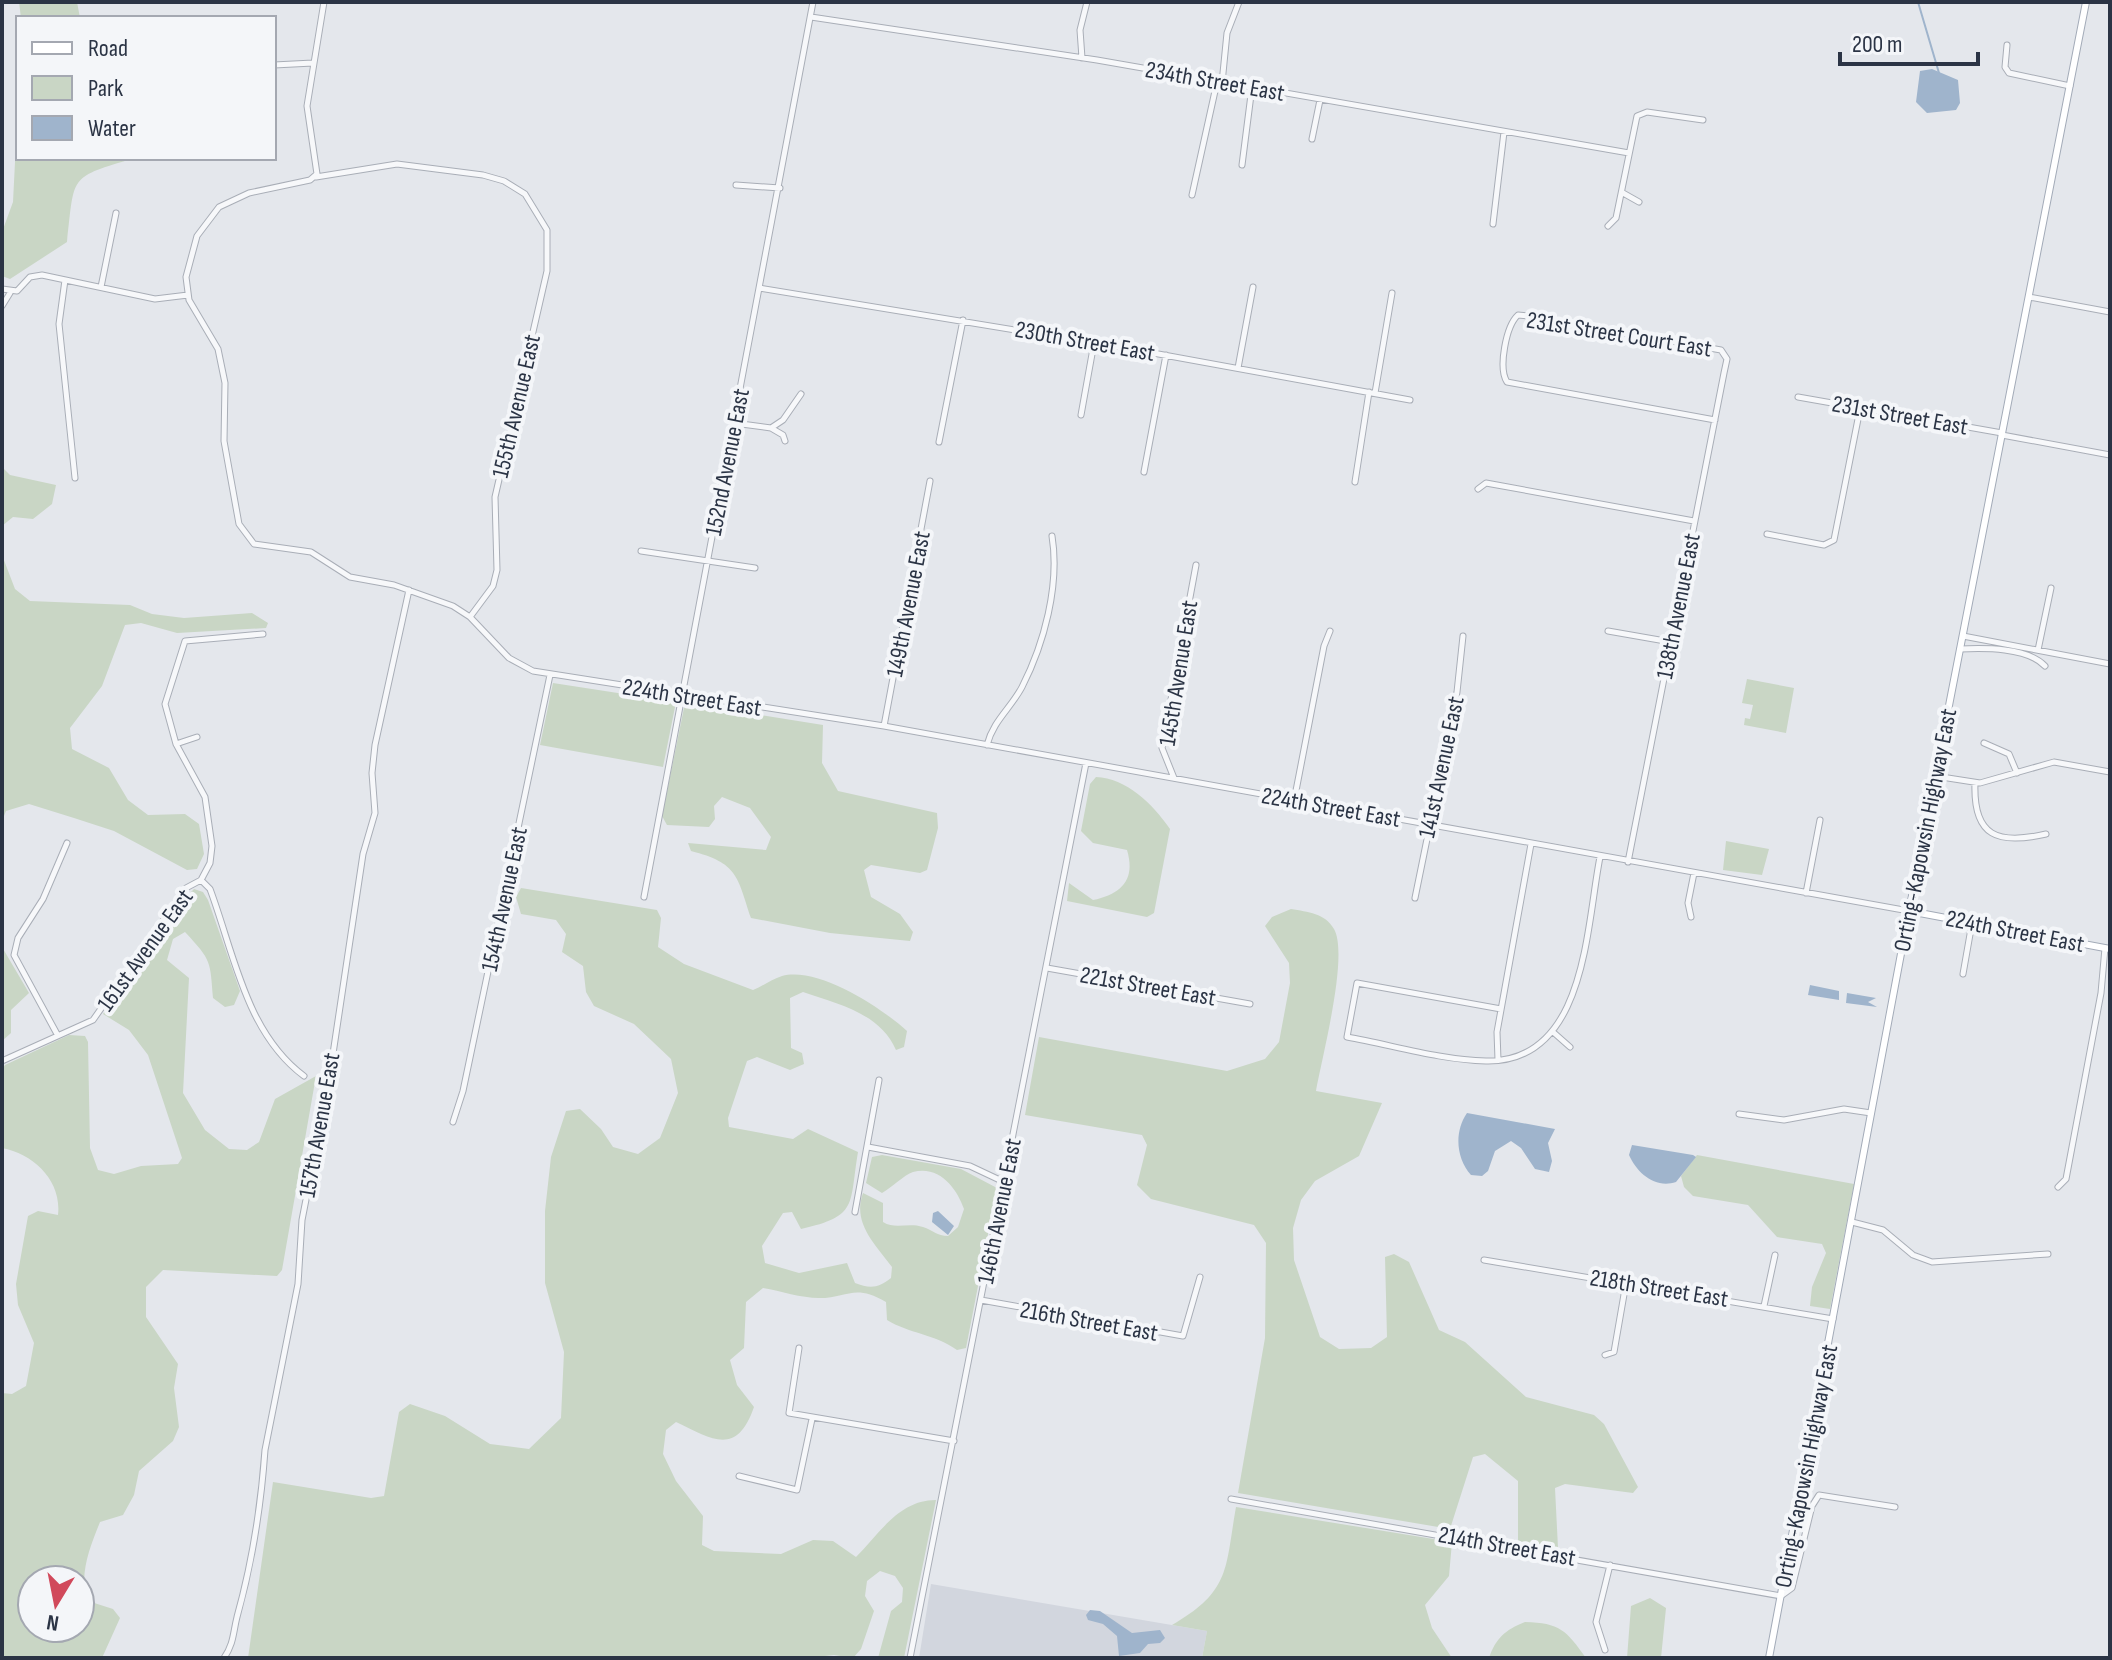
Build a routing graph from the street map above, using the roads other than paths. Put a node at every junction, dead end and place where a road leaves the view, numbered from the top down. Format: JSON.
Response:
{"nodes":[{"id":1,"x":324,"y":2,"type":"edge"},
{"id":2,"x":813,"y":2,"type":"edge"},
{"id":3,"x":1087,"y":2,"type":"edge"},
{"id":4,"x":1239,"y":2,"type":"edge"},
{"id":5,"x":2086,"y":2,"type":"edge"},
{"id":6,"x":811,"y":17,"type":"junction"},
{"id":7,"x":2007,"y":45,"type":"dead end"},
{"id":8,"x":1082,"y":58,"type":"junction"},
{"id":9,"x":313,"y":63,"type":"junction"},
{"id":10,"x":276,"y":65,"type":"edge"},
{"id":11,"x":1220,"y":82,"type":"junction"},
{"id":12,"x":2070,"y":86,"type":"junction"},
{"id":13,"x":1252,"y":87,"type":"junction"},
{"id":14,"x":1320,"y":100,"type":"junction"},
{"id":15,"x":1703,"y":120,"type":"dead end"},
{"id":16,"x":1504,"y":132,"type":"junction"},
{"id":17,"x":1312,"y":139,"type":"dead end"},
{"id":18,"x":1629,"y":153,"type":"junction"},
{"id":19,"x":1242,"y":165,"type":"dead end"},
{"id":20,"x":315,"y":177,"type":"junction"},
{"id":21,"x":736,"y":185,"type":"dead end"},
{"id":22,"x":780,"y":188,"type":"junction"},
{"id":23,"x":1622,"y":192,"type":"junction"},
{"id":24,"x":1192,"y":195,"type":"dead end"},
{"id":25,"x":1639,"y":202,"type":"dead end"},
{"id":26,"x":116,"y":213,"type":"dead end"},
{"id":27,"x":1493,"y":224,"type":"dead end"},
{"id":28,"x":1608,"y":226,"type":"dead end"},
{"id":29,"x":65,"y":280,"type":"junction"},
{"id":30,"x":101,"y":287,"type":"junction"},
{"id":31,"x":1253,"y":287,"type":"dead end"},
{"id":32,"x":759,"y":288,"type":"junction"},
{"id":33,"x":2,"y":289,"type":"edge"},
{"id":34,"x":10,"y":293,"type":"junction"},
{"id":35,"x":1392,"y":293,"type":"dead end"},
{"id":36,"x":188,"y":295,"type":"junction"},
{"id":37,"x":2029,"y":297,"type":"junction"},
{"id":38,"x":2,"y":306,"type":"edge"},
{"id":39,"x":2110,"y":312,"type":"edge"},
{"id":40,"x":963,"y":320,"type":"junction"},
{"id":41,"x":1094,"y":343,"type":"junction"},
{"id":42,"x":1724,"y":352,"type":"joint"},
{"id":43,"x":1166,"y":355,"type":"junction"},
{"id":44,"x":1238,"y":368,"type":"junction"},
{"id":45,"x":1372,"y":393,"type":"junction"},
{"id":46,"x":801,"y":394,"type":"dead end"},
{"id":47,"x":1798,"y":397,"type":"dead end"},
{"id":48,"x":1410,"y":400,"type":"dead end"},
{"id":49,"x":1860,"y":409,"type":"junction"},
{"id":50,"x":1081,"y":415,"type":"dead end"},
{"id":51,"x":1715,"y":420,"type":"junction"},
{"id":52,"x":734,"y":423,"type":"junction"},
{"id":53,"x":781,"y":423,"type":"junction"},
{"id":54,"x":771,"y":428,"type":"junction"},
{"id":55,"x":2002,"y":434,"type":"junction"},
{"id":56,"x":939,"y":442,"type":"dead end"},
{"id":57,"x":2110,"y":455,"type":"edge"},
{"id":58,"x":1144,"y":472,"type":"dead end"},
{"id":59,"x":75,"y":478,"type":"dead end"},
{"id":60,"x":930,"y":481,"type":"dead end"},
{"id":61,"x":1355,"y":482,"type":"dead end"},
{"id":62,"x":1478,"y":489,"type":"dead end"},
{"id":63,"x":1694,"y":521,"type":"junction"},
{"id":64,"x":1767,"y":534,"type":"dead end"},
{"id":65,"x":1052,"y":536,"type":"dead end"},
{"id":66,"x":641,"y":551,"type":"dead end"},
{"id":67,"x":708,"y":561,"type":"junction"},
{"id":68,"x":1196,"y":565,"type":"dead end"},
{"id":69,"x":755,"y":568,"type":"dead end"},
{"id":70,"x":2051,"y":588,"type":"dead end"},
{"id":71,"x":409,"y":590,"type":"junction"},
{"id":72,"x":470,"y":617,"type":"junction"},
{"id":73,"x":1330,"y":631,"type":"dead end"},
{"id":74,"x":1608,"y":631,"type":"dead end"},
{"id":75,"x":263,"y":634,"type":"dead end"},
{"id":76,"x":1463,"y":636,"type":"dead end"},
{"id":77,"x":1963,"y":636,"type":"junction"},
{"id":78,"x":1671,"y":642,"type":"junction"},
{"id":79,"x":1960,"y":649,"type":"junction"},
{"id":80,"x":2038,"y":650,"type":"junction"},
{"id":81,"x":2110,"y":664,"type":"edge"},
{"id":82,"x":2045,"y":666,"type":"dead end"},
{"id":83,"x":550,"y":675,"type":"junction"},
{"id":84,"x":682,"y":696,"type":"junction"},
{"id":85,"x":884,"y":726,"type":"junction"},
{"id":86,"x":197,"y":737,"type":"dead end"},
{"id":87,"x":1984,"y":743,"type":"dead end"},
{"id":88,"x":176,"y":744,"type":"junction"},
{"id":89,"x":987,"y":745,"type":"junction"},
{"id":90,"x":1086,"y":763,"type":"junction"},
{"id":91,"x":2110,"y":772,"type":"edge"},
{"id":92,"x":2017,"y":773,"type":"junction"},
{"id":93,"x":1935,"y":776,"type":"junction"},
{"id":94,"x":1174,"y":779,"type":"junction"},
{"id":95,"x":1975,"y":783,"type":"junction"},
{"id":96,"x":1294,"y":801,"type":"junction"},
{"id":97,"x":1820,"y":820,"type":"dead end"},
{"id":98,"x":1429,"y":825,"type":"junction"},
{"id":99,"x":2046,"y":834,"type":"dead end"},
{"id":100,"x":67,"y":843,"type":"dead end"},
{"id":101,"x":1531,"y":844,"type":"junction"},
{"id":102,"x":1600,"y":857,"type":"junction"},
{"id":103,"x":1628,"y":862,"type":"junction"},
{"id":104,"x":1694,"y":873,"type":"junction"},
{"id":105,"x":201,"y":880,"type":"junction"},
{"id":106,"x":1806,"y":893,"type":"junction"},
{"id":107,"x":644,"y":897,"type":"dead end"},
{"id":108,"x":1415,"y":898,"type":"dead end"},
{"id":109,"x":1909,"y":911,"type":"junction"},
{"id":110,"x":1691,"y":917,"type":"dead end"},
{"id":111,"x":1972,"y":923,"type":"junction"},
{"id":112,"x":2108,"y":948,"type":"edge"},
{"id":113,"x":1047,"y":968,"type":"junction"},
{"id":114,"x":1963,"y":974,"type":"dead end"},
{"id":115,"x":1250,"y":1004,"type":"dead end"},
{"id":116,"x":1501,"y":1009,"type":"junction"},
{"id":117,"x":1553,"y":1032,"type":"junction"},
{"id":118,"x":57,"y":1034,"type":"junction"},
{"id":119,"x":1570,"y":1047,"type":"dead end"},
{"id":120,"x":1498,"y":1060,"type":"junction"},
{"id":121,"x":2,"y":1061,"type":"edge"},
{"id":122,"x":304,"y":1076,"type":"dead end"},
{"id":123,"x":879,"y":1080,"type":"dead end"},
{"id":124,"x":1872,"y":1113,"type":"junction"},
{"id":125,"x":1739,"y":1114,"type":"dead end"},
{"id":126,"x":453,"y":1122,"type":"dead end"},
{"id":127,"x":868,"y":1147,"type":"junction"},
{"id":128,"x":1004,"y":1182,"type":"junction"},
{"id":129,"x":2058,"y":1187,"type":"dead end"},
{"id":130,"x":855,"y":1212,"type":"dead end"},
{"id":131,"x":1852,"y":1222,"type":"junction"},
{"id":132,"x":2048,"y":1254,"type":"dead end"},
{"id":133,"x":1775,"y":1255,"type":"dead end"},
{"id":134,"x":1484,"y":1260,"type":"dead end"},
{"id":135,"x":1200,"y":1277,"type":"dead end"},
{"id":136,"x":1626,"y":1283,"type":"junction"},
{"id":137,"x":981,"y":1300,"type":"junction"},
{"id":138,"x":1764,"y":1306,"type":"junction"},
{"id":139,"x":1834,"y":1319,"type":"junction"},
{"id":140,"x":799,"y":1348,"type":"dead end"},
{"id":141,"x":1605,"y":1355,"type":"dead end"},
{"id":142,"x":812,"y":1419,"type":"junction"},
{"id":143,"x":954,"y":1441,"type":"junction"},
{"id":144,"x":739,"y":1476,"type":"dead end"},
{"id":145,"x":1231,"y":1499,"type":"dead end"},
{"id":146,"x":1895,"y":1507,"type":"dead end"},
{"id":147,"x":1610,"y":1565,"type":"junction"},
{"id":148,"x":1781,"y":1596,"type":"junction"},
{"id":149,"x":1605,"y":1650,"type":"dead end"},
{"id":150,"x":224,"y":1658,"type":"edge"},
{"id":151,"x":910,"y":1658,"type":"edge"},
{"id":152,"x":1769,"y":1658,"type":"edge"}],
"edges":[{"from":1,"to":9,"type":"street"},
{"from":2,"to":6,"type":"street"},
{"from":3,"to":8,"type":"street"},
{"from":4,"to":11,"type":"street"},
{"from":5,"to":12,"type":"main road","name":"Orting-Kapowsin Highway East"},
{"from":6,"to":8,"type":"street","name":"234th Street East"},
{"from":6,"to":22,"type":"street","name":"152nd Avenue East"},
{"from":7,"to":12,"type":"street"},
{"from":8,"to":11,"type":"street","name":"234th Street East"},
{"from":9,"to":10,"type":"street"},
{"from":9,"to":20,"type":"street"},
{"from":11,"to":13,"type":"street","name":"234th Street East"},
{"from":11,"to":24,"type":"street"},
{"from":12,"to":37,"type":"main road","name":"Orting-Kapowsin Highway East"},
{"from":13,"to":14,"type":"street","name":"234th Street East"},
{"from":13,"to":19,"type":"street"},
{"from":14,"to":16,"type":"street","name":"234th Street East"},
{"from":14,"to":17,"type":"street"},
{"from":15,"to":18,"type":"street"},
{"from":16,"to":18,"type":"street","name":"234th Street East"},
{"from":16,"to":27,"type":"street"},
{"from":18,"to":23,"type":"street"},
{"from":20,"to":36,"type":"street"},
{"from":20,"to":72,"type":"street","name":"155th Avenue East"},
{"from":21,"to":22,"type":"street"},
{"from":22,"to":32,"type":"street","name":"152nd Avenue East"},
{"from":23,"to":25,"type":"street"},
{"from":23,"to":28,"type":"street"},
{"from":26,"to":30,"type":"street"},
{"from":29,"to":30,"type":"street"},
{"from":29,"to":34,"type":"street"},
{"from":29,"to":59,"type":"street"},
{"from":30,"to":36,"type":"street"},
{"from":31,"to":44,"type":"street"},
{"from":32,"to":40,"type":"street","name":"230th Street East"},
{"from":32,"to":52,"type":"street","name":"152nd Avenue East"},
{"from":33,"to":34,"type":"street"},
{"from":34,"to":38,"type":"street"},
{"from":35,"to":45,"type":"street"},
{"from":36,"to":71,"type":"street","name":"224th Street East"},
{"from":37,"to":39,"type":"street"},
{"from":37,"to":55,"type":"main road","name":"Orting-Kapowsin Highway East"},
{"from":40,"to":41,"type":"street","name":"230th Street East"},
{"from":40,"to":56,"type":"street"},
{"from":41,"to":43,"type":"street","name":"230th Street East"},
{"from":41,"to":50,"type":"street"},
{"from":42,"to":51,"type":"street","name":"138th Avenue East"},
{"from":42,"to":51,"type":"street","name":"231st Street Court East"},
{"from":43,"to":44,"type":"street","name":"230th Street East"},
{"from":43,"to":58,"type":"street"},
{"from":44,"to":45,"type":"street","name":"230th Street East"},
{"from":45,"to":48,"type":"street","name":"230th Street East"},
{"from":45,"to":61,"type":"street"},
{"from":46,"to":53,"type":"street"},
{"from":47,"to":49,"type":"street","name":"231st Street East"},
{"from":49,"to":55,"type":"street","name":"231st Street East"},
{"from":49,"to":64,"type":"street"},
{"from":51,"to":63,"type":"street","name":"138th Avenue East"},
{"from":52,"to":54,"type":"street"},
{"from":52,"to":67,"type":"street","name":"152nd Avenue East"},
{"from":53,"to":54,"type":"street"},
{"from":53,"to":54,"type":"street"},
{"from":55,"to":57,"type":"street","name":"231st Street East"},
{"from":55,"to":77,"type":"main road","name":"Orting-Kapowsin Highway East"},
{"from":60,"to":85,"type":"street","name":"149th Avenue East"},
{"from":62,"to":63,"type":"street"},
{"from":63,"to":78,"type":"street","name":"138th Avenue East"},
{"from":65,"to":89,"type":"street"},
{"from":66,"to":67,"type":"street"},
{"from":67,"to":69,"type":"street"},
{"from":67,"to":84,"type":"street","name":"152nd Avenue East"},
{"from":68,"to":94,"type":"street","name":"145th Avenue East"},
{"from":70,"to":80,"type":"street"},
{"from":71,"to":72,"type":"street","name":"224th Street East"},
{"from":71,"to":150,"type":"street","name":"157th Avenue East"},
{"from":72,"to":83,"type":"street","name":"224th Street East"},
{"from":73,"to":96,"type":"street"},
{"from":74,"to":78,"type":"street"},
{"from":75,"to":88,"type":"street"},
{"from":76,"to":98,"type":"street","name":"141st Avenue East"},
{"from":77,"to":79,"type":"main road","name":"Orting-Kapowsin Highway East"},
{"from":77,"to":80,"type":"street"},
{"from":78,"to":103,"type":"street","name":"138th Avenue East"},
{"from":79,"to":82,"type":"street"},
{"from":79,"to":93,"type":"main road","name":"Orting-Kapowsin Highway East"},
{"from":80,"to":81,"type":"street"},
{"from":83,"to":84,"type":"street","name":"224th Street East"},
{"from":83,"to":126,"type":"street","name":"154th Avenue East"},
{"from":84,"to":85,"type":"street","name":"224th Street East"},
{"from":84,"to":107,"type":"street","name":"152nd Avenue East"},
{"from":85,"to":89,"type":"street","name":"224th Street East"},
{"from":86,"to":88,"type":"street"},
{"from":87,"to":92,"type":"street"},
{"from":88,"to":105,"type":"street"},
{"from":89,"to":90,"type":"street","name":"224th Street East"},
{"from":90,"to":94,"type":"street","name":"224th Street East"},
{"from":90,"to":113,"type":"street","name":"146th Avenue East"},
{"from":91,"to":92,"type":"street"},
{"from":92,"to":95,"type":"street"},
{"from":93,"to":95,"type":"street"},
{"from":93,"to":109,"type":"main road","name":"Orting-Kapowsin Highway East"},
{"from":94,"to":96,"type":"street","name":"224th Street East"},
{"from":95,"to":99,"type":"street"},
{"from":96,"to":98,"type":"street","name":"224th Street East"},
{"from":97,"to":106,"type":"street"},
{"from":98,"to":101,"type":"street","name":"224th Street East"},
{"from":98,"to":108,"type":"street","name":"141st Avenue East"},
{"from":100,"to":118,"type":"street"},
{"from":101,"to":102,"type":"street","name":"224th Street East"},
{"from":101,"to":116,"type":"street"},
{"from":102,"to":103,"type":"street","name":"224th Street East"},
{"from":102,"to":117,"type":"street"},
{"from":103,"to":104,"type":"street","name":"224th Street East"},
{"from":104,"to":106,"type":"street","name":"224th Street East"},
{"from":104,"to":110,"type":"street"},
{"from":105,"to":118,"type":"street","name":"161st Avenue East"},
{"from":105,"to":122,"type":"street"},
{"from":106,"to":109,"type":"street","name":"224th Street East"},
{"from":109,"to":111,"type":"main road","name":"224th Street East"},
{"from":109,"to":124,"type":"main road","name":"Orting-Kapowsin Highway East"},
{"from":111,"to":112,"type":"main road","name":"224th Street East"},
{"from":111,"to":114,"type":"street"},
{"from":112,"to":129,"type":"street"},
{"from":113,"to":115,"type":"street","name":"221st Street East"},
{"from":113,"to":128,"type":"street","name":"146th Avenue East"},
{"from":116,"to":120,"type":"street"},
{"from":116,"to":120,"type":"street"},
{"from":117,"to":119,"type":"street"},
{"from":117,"to":120,"type":"street"},
{"from":118,"to":121,"type":"street","name":"161st Avenue East"},
{"from":123,"to":127,"type":"street"},
{"from":124,"to":125,"type":"street"},
{"from":124,"to":131,"type":"main road","name":"Orting-Kapowsin Highway East"},
{"from":127,"to":128,"type":"street"},
{"from":127,"to":130,"type":"street"},
{"from":128,"to":137,"type":"street","name":"146th Avenue East"},
{"from":131,"to":132,"type":"street"},
{"from":131,"to":139,"type":"main road","name":"Orting-Kapowsin Highway East"},
{"from":133,"to":138,"type":"street"},
{"from":134,"to":136,"type":"street","name":"218th Street East"},
{"from":135,"to":137,"type":"street","name":"216th Street East"},
{"from":136,"to":138,"type":"street","name":"218th Street East"},
{"from":136,"to":141,"type":"street"},
{"from":137,"to":143,"type":"street","name":"146th Avenue East"},
{"from":138,"to":139,"type":"street","name":"218th Street East"},
{"from":139,"to":148,"type":"main road","name":"Orting-Kapowsin Highway East"},
{"from":140,"to":142,"type":"street"},
{"from":142,"to":143,"type":"street"},
{"from":142,"to":144,"type":"street"},
{"from":143,"to":151,"type":"street","name":"146th Avenue East"},
{"from":145,"to":147,"type":"street","name":"214th Street East"},
{"from":146,"to":148,"type":"street"},
{"from":147,"to":148,"type":"street","name":"214th Street East"},
{"from":147,"to":149,"type":"street"},
{"from":148,"to":152,"type":"main road","name":"Orting-Kapowsin Highway East"}]}
